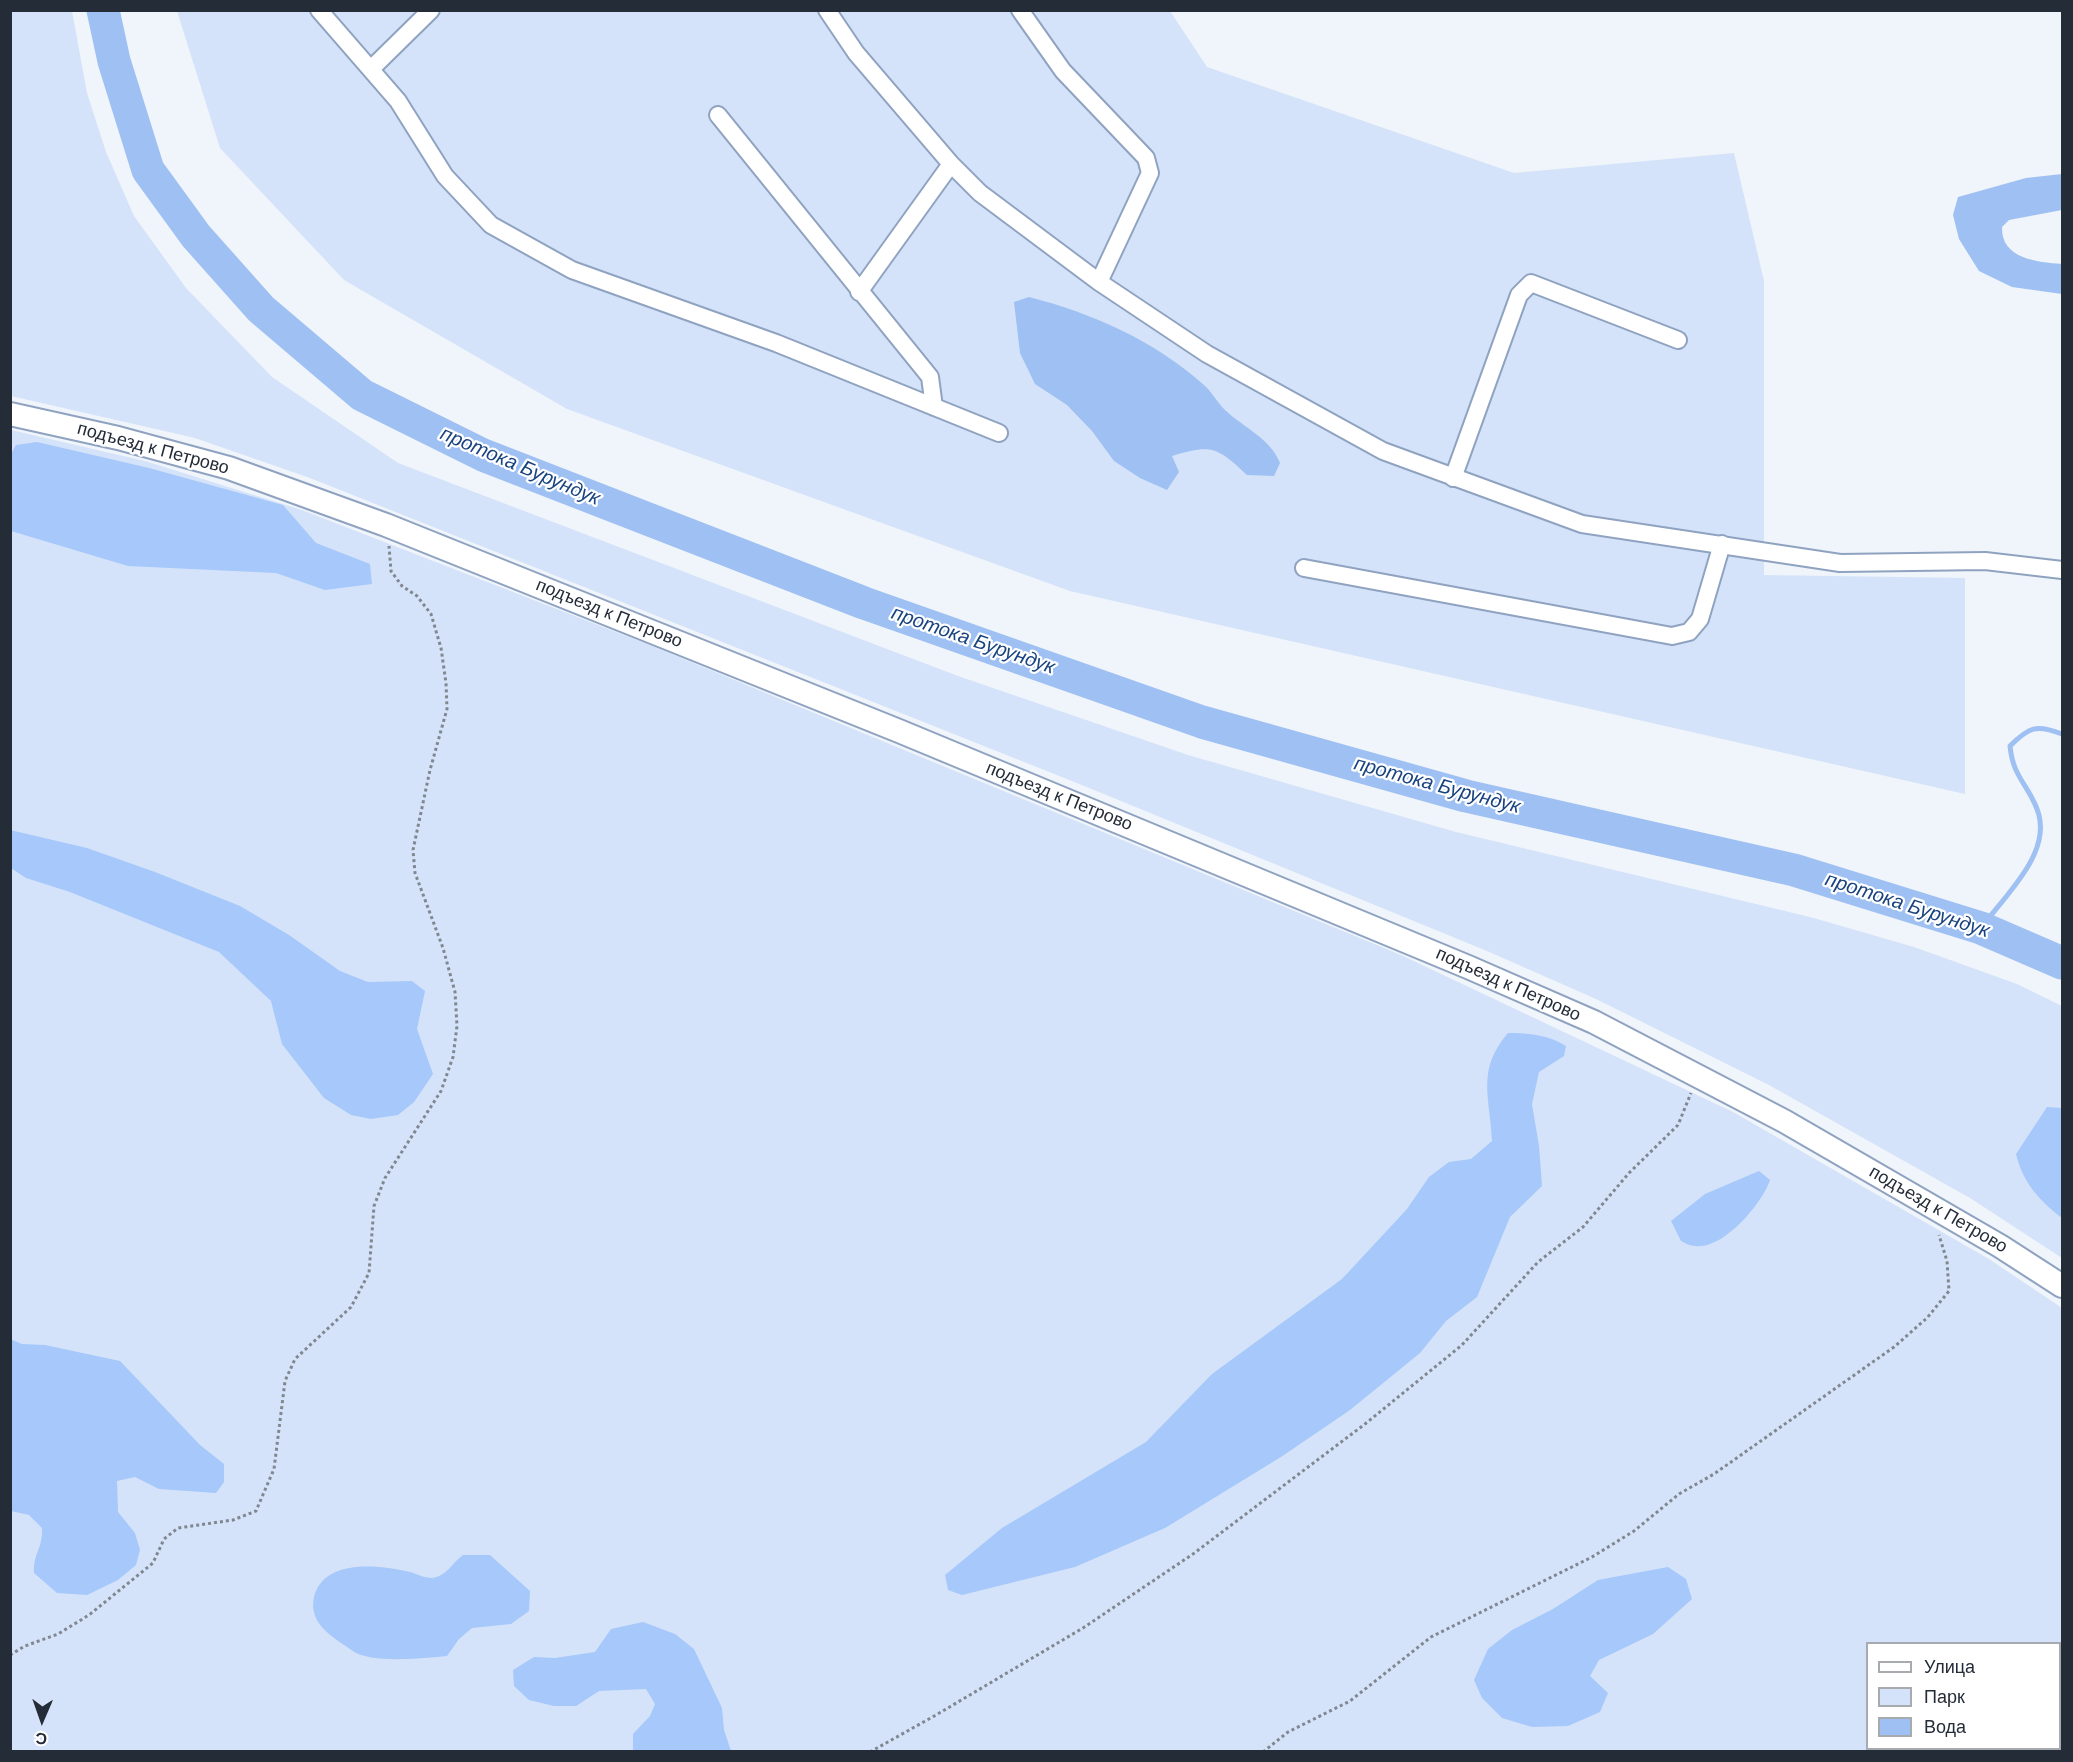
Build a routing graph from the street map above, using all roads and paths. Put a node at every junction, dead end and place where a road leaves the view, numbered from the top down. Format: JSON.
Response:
{"nodes":[{"id":1,"x":319,"y":10,"type":"edge"},
{"id":2,"x":431,"y":10,"type":"edge"},
{"id":3,"x":827,"y":10,"type":"edge"},
{"id":4,"x":1020,"y":10,"type":"edge"},
{"id":5,"x":371,"y":69,"type":"junction"},
{"id":6,"x":718,"y":115,"type":"dead end"},
{"id":7,"x":951,"y":164,"type":"junction"},
{"id":8,"x":1099,"y":282,"type":"junction"},
{"id":9,"x":859,"y":292,"type":"junction"},
{"id":10,"x":1678,"y":340,"type":"dead end"},
{"id":11,"x":934,"y":407,"type":"junction"},
{"id":12,"x":10,"y":414,"type":"edge"},
{"id":13,"x":999,"y":433,"type":"dead end"},
{"id":14,"x":1453,"y":478,"type":"junction"},
{"id":15,"x":386,"y":525,"type":"junction"},
{"id":16,"x":1722,"y":544,"type":"junction"},
{"id":17,"x":1304,"y":568,"type":"dead end"},
{"id":18,"x":2062,"y":570,"type":"edge"},
{"id":19,"x":1698,"y":1075,"type":"junction"},
{"id":20,"x":1929,"y":1205,"type":"junction"},
{"id":21,"x":2062,"y":1286,"type":"edge"},
{"id":22,"x":10,"y":1655,"type":"edge"},
{"id":23,"x":870,"y":1752,"type":"edge"},
{"id":24,"x":1263,"y":1752,"type":"edge"}],
"edges":[{"from":1,"to":5,"type":"street"},
{"from":2,"to":5,"type":"street"},
{"from":3,"to":7,"type":"street"},
{"from":4,"to":8,"type":"street"},
{"from":5,"to":11,"type":"street"},
{"from":6,"to":9,"type":"street"},
{"from":7,"to":8,"type":"street"},
{"from":7,"to":9,"type":"street"},
{"from":8,"to":14,"type":"street"},
{"from":9,"to":11,"type":"street"},
{"from":10,"to":14,"type":"street"},
{"from":11,"to":13,"type":"street"},
{"from":12,"to":15,"type":"street","name":"подъезд к Петрово"},
{"from":14,"to":16,"type":"street"},
{"from":15,"to":19,"type":"street","name":"подъезд к Петрово"},
{"from":15,"to":22,"type":"path"},
{"from":16,"to":17,"type":"street"},
{"from":16,"to":18,"type":"street"},
{"from":19,"to":20,"type":"street","name":"подъезд к Петрово"},
{"from":19,"to":23,"type":"path"},
{"from":20,"to":21,"type":"street","name":"подъезд к Петрово"},
{"from":20,"to":24,"type":"path"}]}
